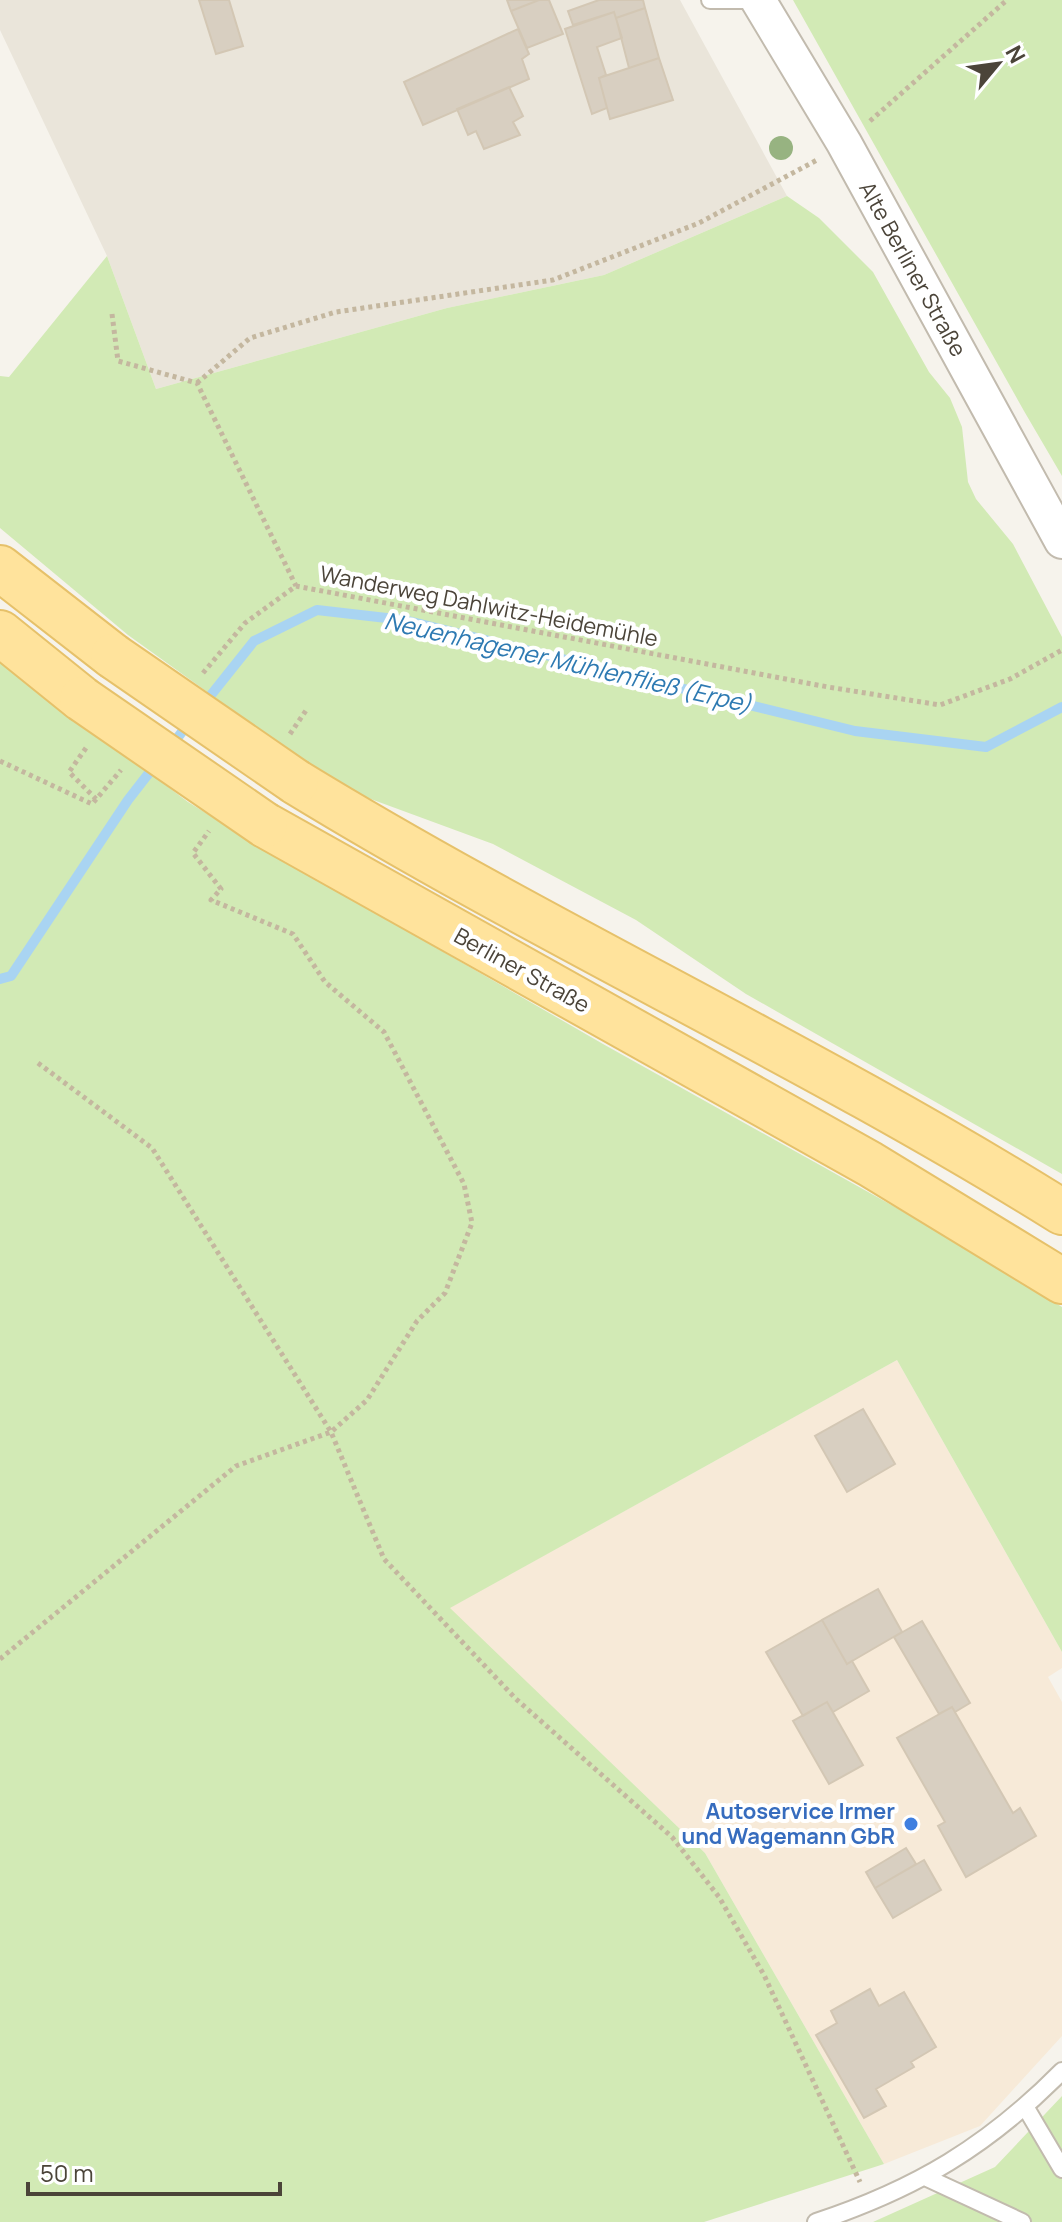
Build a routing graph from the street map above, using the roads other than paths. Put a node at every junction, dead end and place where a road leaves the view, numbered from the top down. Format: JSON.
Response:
{"nodes":[{"id":1,"x":710,"y":0,"type":"edge"},
{"id":2,"x":758,"y":0,"type":"edge"},
{"id":3,"x":1062,"y":541,"type":"edge"},
{"id":4,"x":0,"y":568,"type":"edge"},
{"id":5,"x":0,"y":633,"type":"edge"},
{"id":6,"x":1062,"y":1212,"type":"edge"},
{"id":7,"x":1062,"y":1281,"type":"edge"},
{"id":8,"x":1062,"y":2071,"type":"edge"},
{"id":9,"x":1026,"y":2108,"type":"junction"},
{"id":10,"x":1062,"y":2169,"type":"edge"},
{"id":11,"x":925,"y":2177,"type":"junction"},
{"id":12,"x":816,"y":2222,"type":"edge"},
{"id":13,"x":1022,"y":2222,"type":"edge"}],
"edges":[{"from":1,"to":2,"type":"lane"},
{"from":2,"to":3,"type":"street","name":"Alte Berliner Straße"},
{"from":4,"to":6,"type":"main road","bridge":true},
{"from":5,"to":7,"type":"main road","name":"Berliner Straße","bridge":true},
{"from":8,"to":9,"type":"lane"},
{"from":9,"to":10,"type":"lane"},
{"from":9,"to":11,"type":"lane"},
{"from":11,"to":12,"type":"lane"},
{"from":11,"to":13,"type":"lane"}]}
